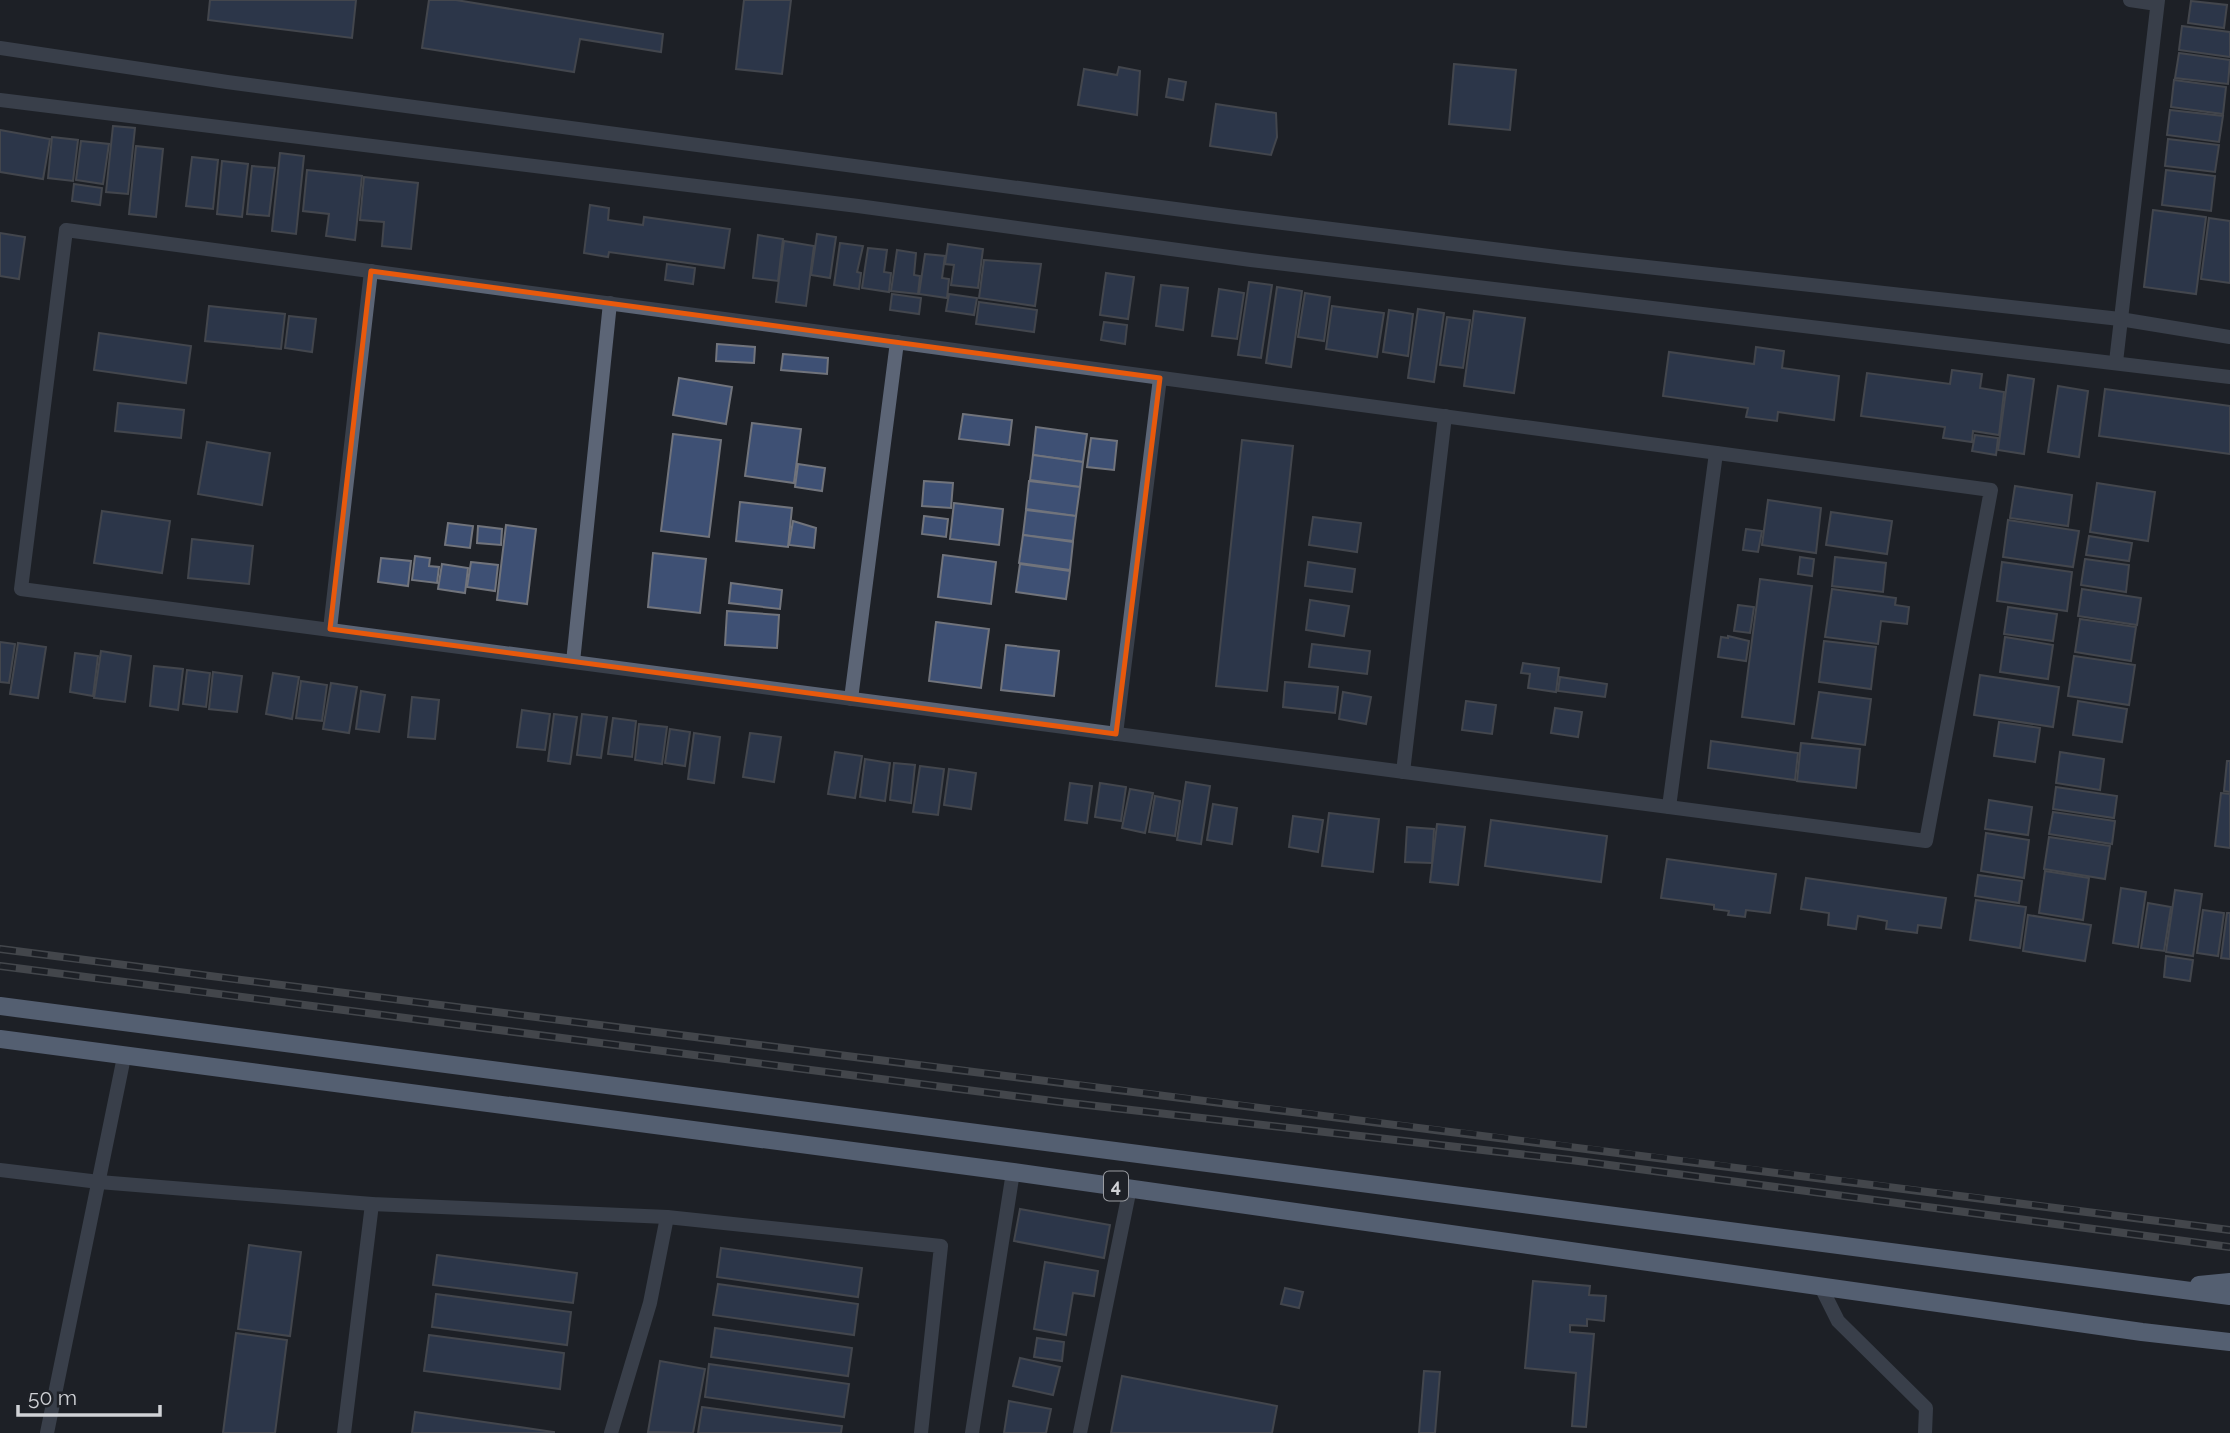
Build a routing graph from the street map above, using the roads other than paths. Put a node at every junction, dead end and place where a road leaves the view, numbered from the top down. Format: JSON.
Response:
{"nodes":[{"id":1,"x":2130,"y":0,"type":"edge"},
{"id":2,"x":2158,"y":2,"type":"edge"},
{"id":3,"x":0,"y":48,"type":"edge"},
{"id":4,"x":0,"y":100,"type":"edge"},
{"id":5,"x":371,"y":271,"type":"junction"},
{"id":6,"x":610,"y":303,"type":"junction"},
{"id":7,"x":2120,"y":319,"type":"junction"},
{"id":8,"x":2230,"y":337,"type":"edge"},
{"id":9,"x":897,"y":342,"type":"junction"},
{"id":10,"x":2116,"y":362,"type":"junction"},
{"id":11,"x":2230,"y":377,"type":"edge"},
{"id":12,"x":1160,"y":378,"type":"junction"},
{"id":13,"x":1445,"y":416,"type":"junction"},
{"id":14,"x":1716,"y":453,"type":"junction"},
{"id":15,"x":330,"y":629,"type":"junction"},
{"id":16,"x":572,"y":662,"type":"junction"},
{"id":17,"x":851,"y":699,"type":"junction"},
{"id":18,"x":1116,"y":734,"type":"junction"},
{"id":19,"x":1403,"y":772,"type":"junction"},
{"id":20,"x":1669,"y":807,"type":"junction"},
{"id":21,"x":0,"y":1006,"type":"edge"},
{"id":22,"x":0,"y":1039,"type":"edge"},
{"id":23,"x":124,"y":1056,"type":"junction"},
{"id":24,"x":0,"y":1170,"type":"edge"},
{"id":25,"x":1013,"y":1172,"type":"junction"},
{"id":26,"x":99,"y":1182,"type":"junction"},
{"id":27,"x":1130,"y":1188,"type":"junction"},
{"id":28,"x":372,"y":1205,"type":"junction"},
{"id":29,"x":667,"y":1217,"type":"junction"},
{"id":30,"x":2230,"y":1282,"type":"edge"},
{"id":31,"x":1821,"y":1287,"type":"junction"},
{"id":32,"x":2160,"y":1288,"type":"junction"},
{"id":33,"x":2230,"y":1296,"type":"edge"},
{"id":34,"x":2230,"y":1342,"type":"edge"},
{"id":35,"x":47,"y":1433,"type":"edge"},
{"id":36,"x":344,"y":1433,"type":"edge"},
{"id":37,"x":611,"y":1433,"type":"edge"},
{"id":38,"x":921,"y":1433,"type":"edge"},
{"id":39,"x":972,"y":1433,"type":"edge"},
{"id":40,"x":1080,"y":1433,"type":"edge"},
{"id":41,"x":1925,"y":1433,"type":"edge"}],
"edges":[{"from":1,"to":2,"type":"street"},
{"from":2,"to":7,"type":"street"},
{"from":3,"to":7,"type":"street"},
{"from":4,"to":10,"type":"street"},
{"from":5,"to":6,"type":"street"},
{"from":5,"to":15,"type":"street"},
{"from":5,"to":15,"type":"street"},
{"from":6,"to":9,"type":"street"},
{"from":6,"to":16,"type":"street"},
{"from":7,"to":8,"type":"street"},
{"from":7,"to":10,"type":"street"},
{"from":9,"to":12,"type":"street"},
{"from":9,"to":17,"type":"street"},
{"from":10,"to":11,"type":"street"},
{"from":12,"to":13,"type":"street"},
{"from":12,"to":18,"type":"street"},
{"from":13,"to":14,"type":"street"},
{"from":13,"to":19,"type":"street"},
{"from":14,"to":20,"type":"street"},
{"from":14,"to":20,"type":"street"},
{"from":15,"to":16,"type":"street"},
{"from":16,"to":17,"type":"street"},
{"from":17,"to":18,"type":"street"},
{"from":18,"to":19,"type":"street"},
{"from":19,"to":20,"type":"street"},
{"from":21,"to":32,"type":"main road","number":"4"},
{"from":22,"to":23,"type":"main road","number":"4"},
{"from":23,"to":25,"type":"main road","number":"4"},
{"from":23,"to":26,"type":"street"},
{"from":24,"to":26,"type":"street"},
{"from":25,"to":27,"type":"main road","number":"4"},
{"from":25,"to":39,"type":"street"},
{"from":26,"to":28,"type":"street"},
{"from":26,"to":35,"type":"street"},
{"from":27,"to":31,"type":"main road","number":"4"},
{"from":27,"to":40,"type":"street"},
{"from":28,"to":29,"type":"street"},
{"from":28,"to":36,"type":"street"},
{"from":29,"to":37,"type":"street"},
{"from":29,"to":38,"type":"street"},
{"from":30,"to":32,"type":"main road"},
{"from":31,"to":34,"type":"main road","number":"4"},
{"from":31,"to":41,"type":"street"},
{"from":32,"to":33,"type":"main road","number":"4"}]}
